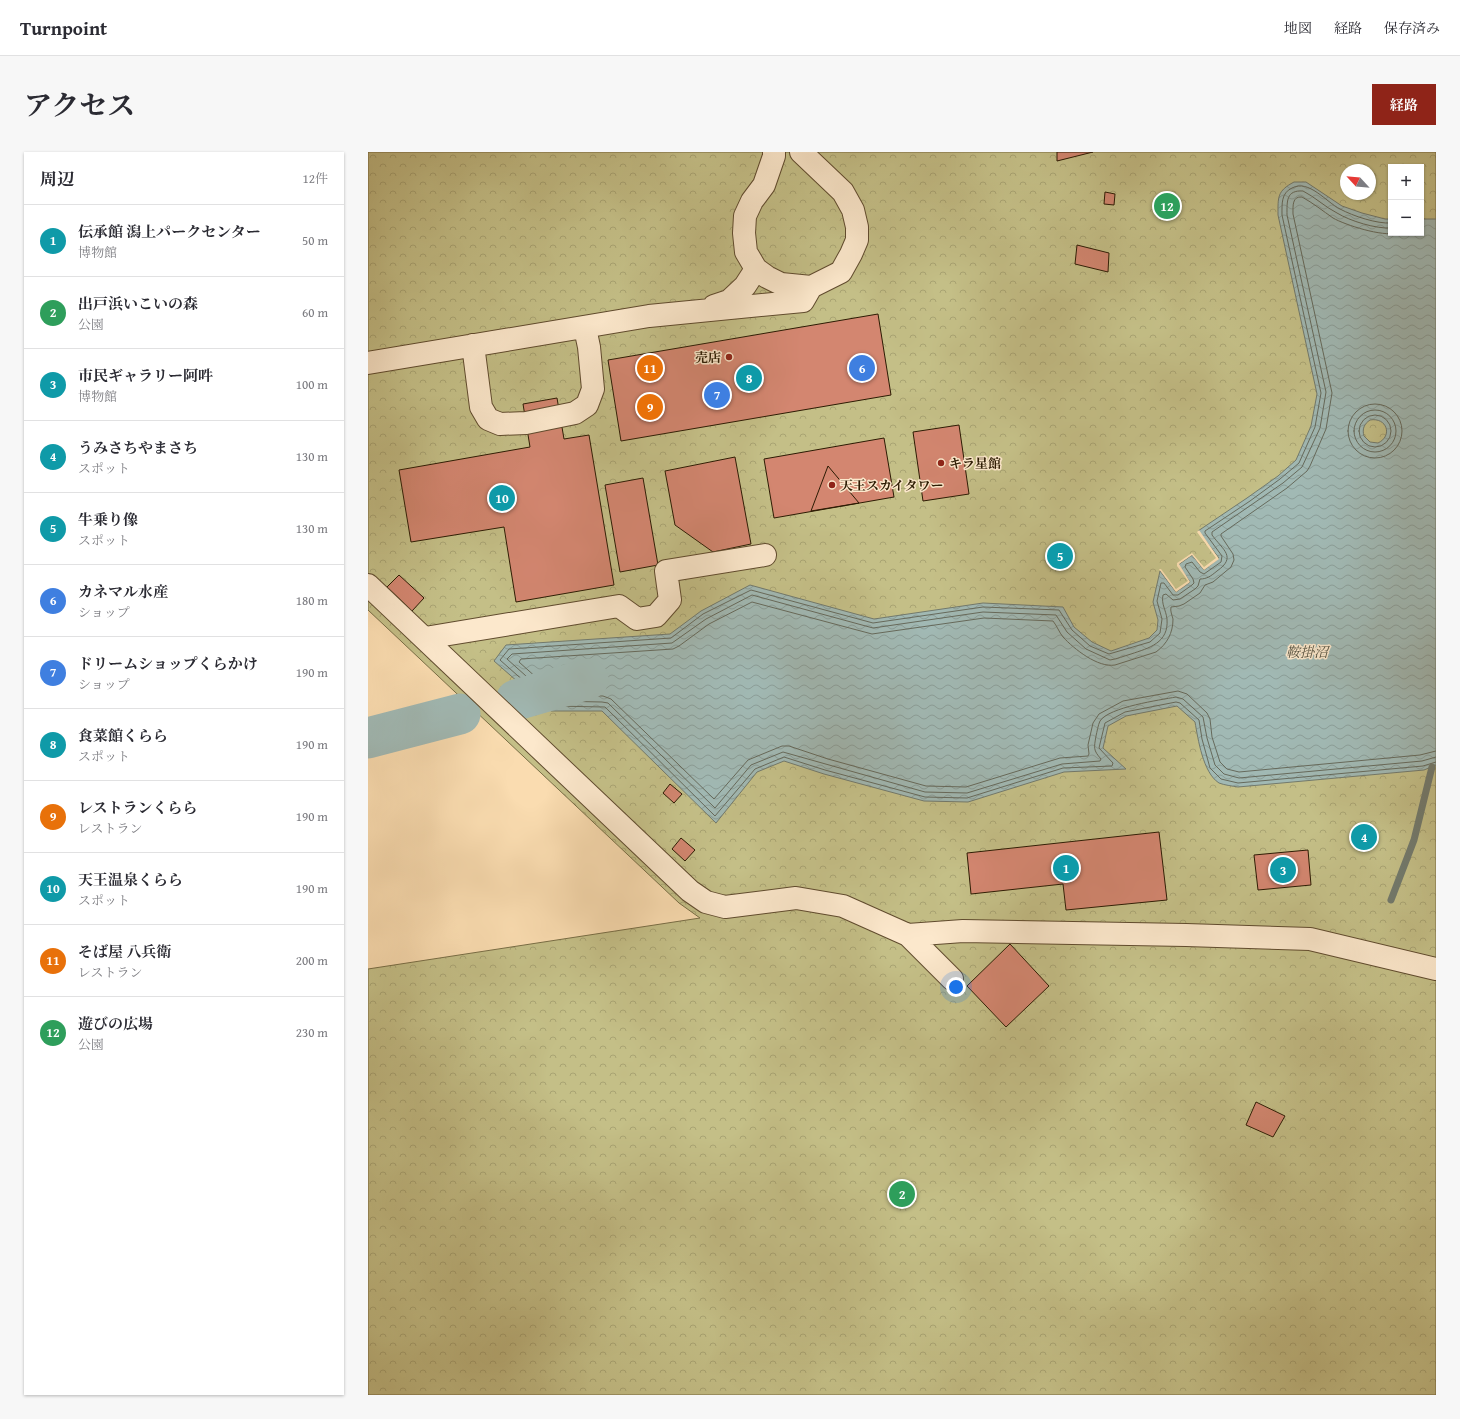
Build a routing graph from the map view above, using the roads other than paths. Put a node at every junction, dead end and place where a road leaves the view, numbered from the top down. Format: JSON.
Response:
{"nodes":[{"id":1,"x":774,"y":152,"type":"edge"},
{"id":2,"x":801,"y":152,"type":"edge"},
{"id":3,"x":756,"y":269,"type":"junction"},
{"id":4,"x":811,"y":287,"type":"junction"},
{"id":5,"x":700,"y":310,"type":"junction"},
{"id":6,"x":585,"y":328,"type":"junction"},
{"id":7,"x":473,"y":345,"type":"junction"},
{"id":8,"x":368,"y":363,"type":"edge"},
{"id":9,"x":765,"y":555,"type":"dead end"},
{"id":10,"x":368,"y":585,"type":"edge"},
{"id":11,"x":425,"y":638,"type":"junction"},
{"id":12,"x":908,"y":935,"type":"junction"},
{"id":13,"x":1436,"y":969,"type":"edge"},
{"id":14,"x":952,"y":979,"type":"dead end"}],
"edges":[{"from":1,"to":3,"type":"lane"},
{"from":2,"to":4,"type":"lane"},
{"from":3,"to":4,"type":"lane"},
{"from":3,"to":5,"type":"lane"},
{"from":4,"to":5,"type":"lane"},
{"from":5,"to":6,"type":"lane"},
{"from":6,"to":7,"type":"lane"},
{"from":6,"to":7,"type":"lane"},
{"from":7,"to":8,"type":"lane"},
{"from":9,"to":11,"type":"lane"},
{"from":10,"to":11,"type":"lane"},
{"from":11,"to":12,"type":"lane"},
{"from":12,"to":13,"type":"lane"},
{"from":12,"to":14,"type":"lane"}]}
